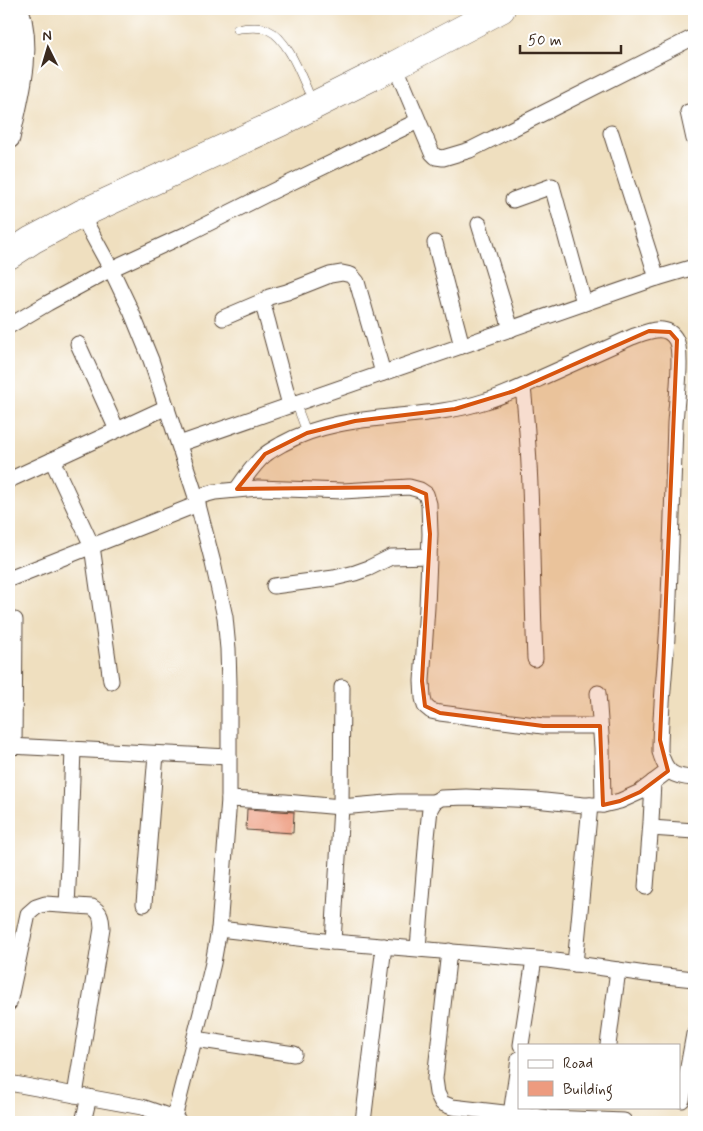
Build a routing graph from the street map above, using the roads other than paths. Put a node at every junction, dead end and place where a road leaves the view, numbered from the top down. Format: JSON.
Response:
{"nodes":[{"id":1,"x":18,"y":9,"type":"edge"},
{"id":2,"x":483,"y":12,"type":"edge"},
{"id":3,"x":237,"y":29,"type":"dead end"},
{"id":4,"x":694,"y":37,"type":"edge"},
{"id":5,"x":395,"y":65,"type":"junction"},
{"id":6,"x":308,"y":91,"type":"junction"},
{"id":7,"x":688,"y":112,"type":"dead end"},
{"id":8,"x":418,"y":121,"type":"junction"},
{"id":9,"x":611,"y":133,"type":"dead end"},
{"id":10,"x":9,"y":138,"type":"edge"},
{"id":11,"x":694,"y":139,"type":"edge"},
{"id":12,"x":513,"y":200,"type":"dead end"},
{"id":13,"x":81,"y":214,"type":"junction"},
{"id":14,"x":479,"y":224,"type":"dead end"},
{"id":15,"x":9,"y":237,"type":"edge"},
{"id":16,"x":435,"y":243,"type":"dead end"},
{"id":17,"x":9,"y":255,"type":"edge"},
{"id":18,"x":694,"y":267,"type":"edge"},
{"id":19,"x":111,"y":269,"type":"junction"},
{"id":20,"x":657,"y":278,"type":"junction"},
{"id":21,"x":263,"y":300,"type":"junction"},
{"id":22,"x":584,"y":303,"type":"junction"},
{"id":23,"x":223,"y":318,"type":"dead end"},
{"id":24,"x":9,"y":326,"type":"edge"},
{"id":25,"x":510,"y":329,"type":"junction"},
{"id":26,"x":78,"y":344,"type":"dead end"},
{"id":27,"x":462,"y":346,"type":"junction"},
{"id":28,"x":383,"y":373,"type":"junction"},
{"id":29,"x":523,"y":387,"type":"junction"},
{"id":30,"x":292,"y":405,"type":"junction"},
{"id":31,"x":167,"y":407,"type":"junction"},
{"id":32,"x":117,"y":430,"type":"junction"},
{"id":33,"x":307,"y":433,"type":"junction"},
{"id":34,"x":179,"y":444,"type":"junction"},
{"id":35,"x":52,"y":460,"type":"junction"},
{"id":36,"x":9,"y":480,"type":"edge"},
{"id":37,"x":237,"y":489,"type":"junction"},
{"id":38,"x":197,"y":501,"type":"junction"},
{"id":39,"x":92,"y":546,"type":"junction"},
{"id":40,"x":429,"y":556,"type":"junction"},
{"id":41,"x":9,"y":579,"type":"edge"},
{"id":42,"x":274,"y":586,"type":"dead end"},
{"id":43,"x":15,"y":620,"type":"dead end"},
{"id":44,"x":535,"y":659,"type":"dead end"},
{"id":45,"x":111,"y":680,"type":"dead end"},
{"id":46,"x":342,"y":687,"type":"dead end"},
{"id":47,"x":598,"y":693,"type":"dead end"},
{"id":48,"x":600,"y":726,"type":"junction"},
{"id":49,"x":11,"y":747,"type":"edge"},
{"id":50,"x":73,"y":750,"type":"junction"},
{"id":51,"x":156,"y":754,"type":"junction"},
{"id":52,"x":229,"y":757,"type":"junction"},
{"id":53,"x":668,"y":771,"type":"junction"},
{"id":54,"x":694,"y":778,"type":"edge"},
{"id":55,"x":653,"y":782,"type":"junction"},
{"id":56,"x":229,"y":799,"type":"junction"},
{"id":57,"x":434,"y":802,"type":"junction"},
{"id":58,"x":596,"y":805,"type":"junction"},
{"id":59,"x":341,"y":807,"type":"junction"},
{"id":60,"x":651,"y":828,"type":"junction"},
{"id":61,"x":694,"y":831,"type":"edge"},
{"id":62,"x":646,"y":887,"type":"dead end"},
{"id":63,"x":144,"y":904,"type":"dead end"},
{"id":64,"x":66,"y":906,"type":"junction"},
{"id":65,"x":219,"y":929,"type":"junction"},
{"id":66,"x":333,"y":942,"type":"junction"},
{"id":67,"x":384,"y":946,"type":"junction"},
{"id":68,"x":418,"y":948,"type":"junction"},
{"id":69,"x":449,"y":951,"type":"junction"},
{"id":70,"x":534,"y":959,"type":"junction"},
{"id":71,"x":574,"y":964,"type":"junction"},
{"id":72,"x":618,"y":970,"type":"junction"},
{"id":73,"x":694,"y":979,"type":"edge"},
{"id":74,"x":9,"y":1003,"type":"edge"},
{"id":75,"x":694,"y":1034,"type":"edge"},
{"id":76,"x":194,"y":1039,"type":"junction"},
{"id":77,"x":521,"y":1044,"type":"edge"},
{"id":78,"x":608,"y":1044,"type":"edge"},
{"id":79,"x":294,"y":1054,"type":"dead end"},
{"id":80,"x":518,"y":1066,"type":"edge"},
{"id":81,"x":9,"y":1083,"type":"edge"},
{"id":82,"x":82,"y":1096,"type":"junction"},
{"id":83,"x":682,"y":1100,"type":"dead end"},
{"id":84,"x":511,"y":1114,"type":"junction"},
{"id":85,"x":599,"y":1114,"type":"edge"},
{"id":86,"x":175,"y":1121,"type":"edge"},
{"id":87,"x":624,"y":1121,"type":"edge"},
{"id":88,"x":83,"y":1122,"type":"edge"},
{"id":89,"x":363,"y":1122,"type":"edge"}],
"edges":[{"from":1,"to":10,"type":"street"},
{"from":2,"to":5,"type":"highway"},
{"from":2,"to":6,"type":"highway"},
{"from":3,"to":6,"type":"lane"},
{"from":4,"to":8,"type":"street"},
{"from":5,"to":8,"type":"street"},
{"from":5,"to":13,"type":"highway"},
{"from":6,"to":15,"type":"highway"},
{"from":7,"to":11,"type":"street"},
{"from":8,"to":19,"type":"street"},
{"from":9,"to":20,"type":"street"},
{"from":12,"to":22,"type":"street"},
{"from":13,"to":17,"type":"highway"},
{"from":13,"to":19,"type":"street"},
{"from":14,"to":25,"type":"street"},
{"from":16,"to":27,"type":"street"},
{"from":18,"to":20,"type":"street"},
{"from":19,"to":24,"type":"street"},
{"from":19,"to":31,"type":"street"},
{"from":20,"to":22,"type":"street"},
{"from":21,"to":23,"type":"street"},
{"from":21,"to":28,"type":"street"},
{"from":21,"to":30,"type":"street"},
{"from":22,"to":25,"type":"street"},
{"from":25,"to":27,"type":"street"},
{"from":26,"to":32,"type":"street"},
{"from":27,"to":28,"type":"street"},
{"from":28,"to":30,"type":"street"},
{"from":29,"to":33,"type":"street"},
{"from":29,"to":44,"type":"street"},
{"from":29,"to":53,"type":"street"},
{"from":30,"to":33,"type":"lane"},
{"from":30,"to":34,"type":"street"},
{"from":31,"to":32,"type":"street"},
{"from":31,"to":34,"type":"street"},
{"from":32,"to":35,"type":"street"},
{"from":33,"to":37,"type":"street"},
{"from":34,"to":38,"type":"street"},
{"from":35,"to":36,"type":"street"},
{"from":35,"to":39,"type":"street"},
{"from":37,"to":38,"type":"street"},
{"from":37,"to":40,"type":"street"},
{"from":38,"to":39,"type":"street"},
{"from":38,"to":52,"type":"street"},
{"from":39,"to":41,"type":"street"},
{"from":39,"to":45,"type":"street"},
{"from":40,"to":42,"type":"street"},
{"from":40,"to":48,"type":"street"},
{"from":43,"to":49,"type":"street"},
{"from":46,"to":59,"type":"street"},
{"from":47,"to":48,"type":"street"},
{"from":48,"to":58,"type":"street"},
{"from":49,"to":50,"type":"street"},
{"from":50,"to":51,"type":"street"},
{"from":50,"to":64,"type":"street"},
{"from":51,"to":52,"type":"street"},
{"from":51,"to":63,"type":"street"},
{"from":52,"to":56,"type":"street"},
{"from":53,"to":54,"type":"street"},
{"from":53,"to":55,"type":"street"},
{"from":55,"to":58,"type":"street"},
{"from":55,"to":60,"type":"street"},
{"from":56,"to":59,"type":"street"},
{"from":56,"to":65,"type":"street"},
{"from":57,"to":58,"type":"street"},
{"from":57,"to":59,"type":"street"},
{"from":57,"to":68,"type":"street"},
{"from":58,"to":71,"type":"street"},
{"from":59,"to":66,"type":"street"},
{"from":60,"to":61,"type":"street"},
{"from":60,"to":62,"type":"street"},
{"from":64,"to":74,"type":"street"},
{"from":64,"to":82,"type":"street"},
{"from":65,"to":66,"type":"street"},
{"from":65,"to":76,"type":"street"},
{"from":66,"to":67,"type":"street"},
{"from":67,"to":68,"type":"street"},
{"from":67,"to":89,"type":"street"},
{"from":68,"to":69,"type":"street"},
{"from":69,"to":70,"type":"street"},
{"from":69,"to":84,"type":"street"},
{"from":70,"to":71,"type":"street"},
{"from":70,"to":77,"type":"street"},
{"from":71,"to":72,"type":"street"},
{"from":72,"to":73,"type":"street"},
{"from":72,"to":78,"type":"street"},
{"from":75,"to":83,"type":"street"},
{"from":76,"to":79,"type":"street"},
{"from":76,"to":86,"type":"street"},
{"from":80,"to":84,"type":"street"},
{"from":81,"to":82,"type":"street"},
{"from":82,"to":86,"type":"street"},
{"from":82,"to":88,"type":"street"},
{"from":84,"to":85,"type":"street"},
{"from":85,"to":87,"type":"street"}]}
